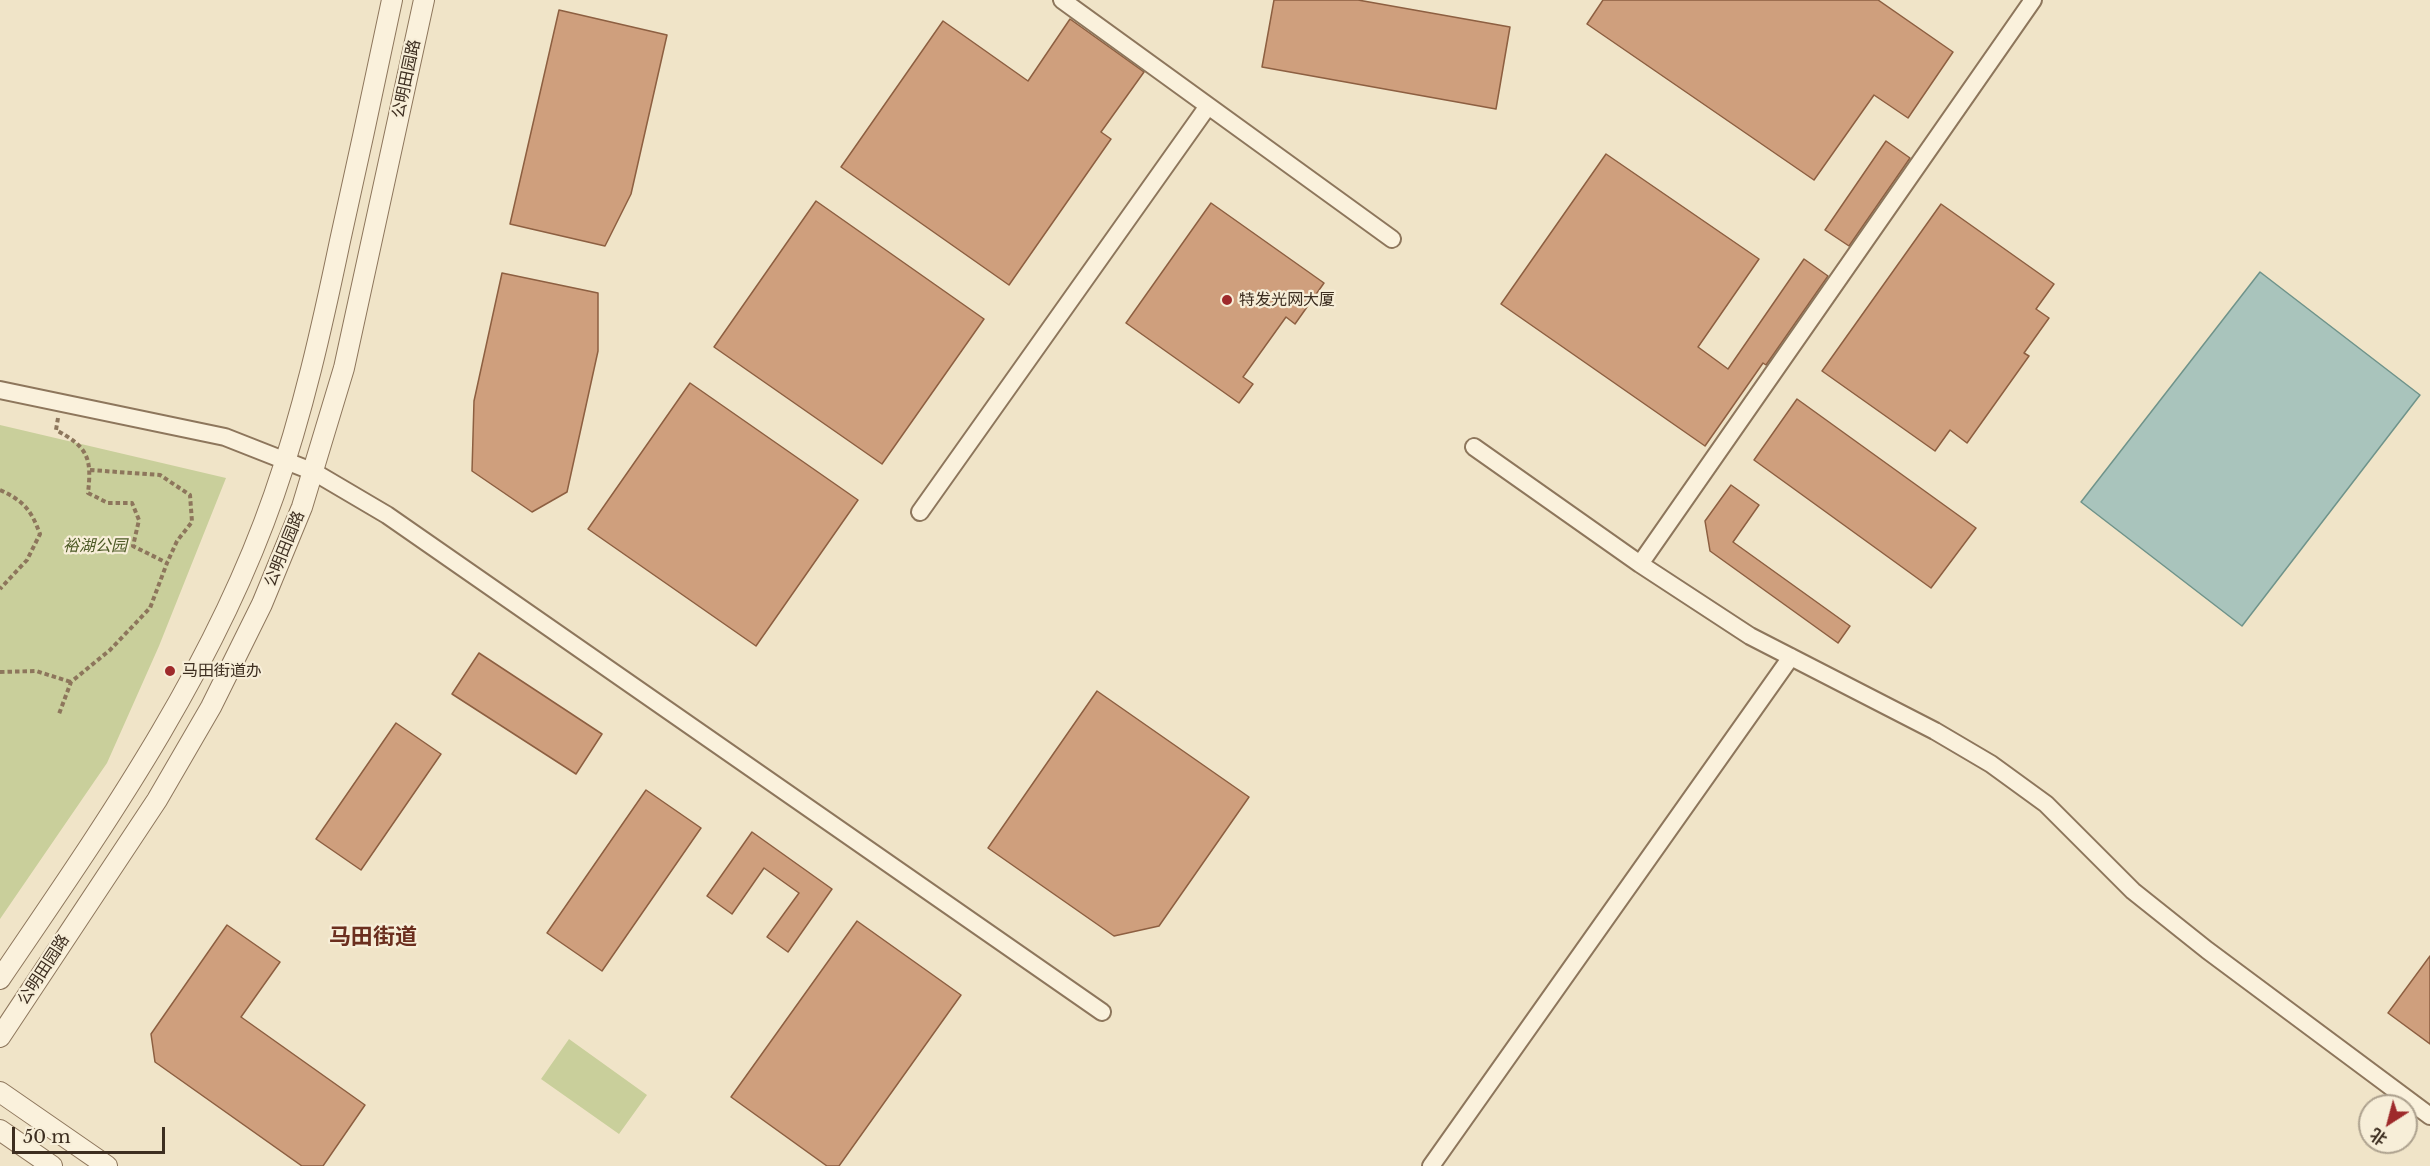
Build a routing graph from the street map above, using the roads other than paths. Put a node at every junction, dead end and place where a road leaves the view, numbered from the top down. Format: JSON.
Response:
{"nodes":[{"id":1,"x":392,"y":0,"type":"edge"},
{"id":2,"x":424,"y":0,"type":"edge"},
{"id":3,"x":1062,"y":0,"type":"edge"},
{"id":4,"x":2033,"y":0,"type":"edge"},
{"id":5,"x":1208,"y":106,"type":"junction"},
{"id":6,"x":1392,"y":239,"type":"dead end"},
{"id":7,"x":0,"y":390,"type":"edge"},
{"id":8,"x":1474,"y":447,"type":"dead end"},
{"id":9,"x":285,"y":461,"type":"junction"},
{"id":10,"x":314,"y":472,"type":"junction"},
{"id":11,"x":920,"y":512,"type":"dead end"},
{"id":12,"x":1640,"y":564,"type":"junction"},
{"id":13,"x":1791,"y":657,"type":"junction"},
{"id":14,"x":0,"y":979,"type":"edge"},
{"id":15,"x":1102,"y":1012,"type":"dead end"},
{"id":16,"x":0,"y":1037,"type":"edge"},
{"id":17,"x":0,"y":1092,"type":"edge"},
{"id":18,"x":2430,"y":1116,"type":"edge"},
{"id":19,"x":0,"y":1130,"type":"edge"},
{"id":20,"x":52,"y":1166,"type":"edge"},
{"id":21,"x":107,"y":1166,"type":"edge"},
{"id":22,"x":1431,"y":1166,"type":"edge"}],
"edges":[{"from":1,"to":9,"type":"street","name":"公明田园路"},
{"from":2,"to":10,"type":"street","name":"公明田园路"},
{"from":3,"to":5,"type":"street"},
{"from":4,"to":12,"type":"street"},
{"from":5,"to":6,"type":"street"},
{"from":5,"to":11,"type":"street"},
{"from":7,"to":9,"type":"street"},
{"from":8,"to":12,"type":"street"},
{"from":9,"to":10,"type":"street"},
{"from":9,"to":14,"type":"street","name":"公明田园路"},
{"from":10,"to":15,"type":"street"},
{"from":10,"to":16,"type":"street","name":"公明田园路"},
{"from":12,"to":13,"type":"street"},
{"from":13,"to":18,"type":"street"},
{"from":13,"to":22,"type":"street"},
{"from":17,"to":21,"type":"street"},
{"from":19,"to":20,"type":"street"}]}
